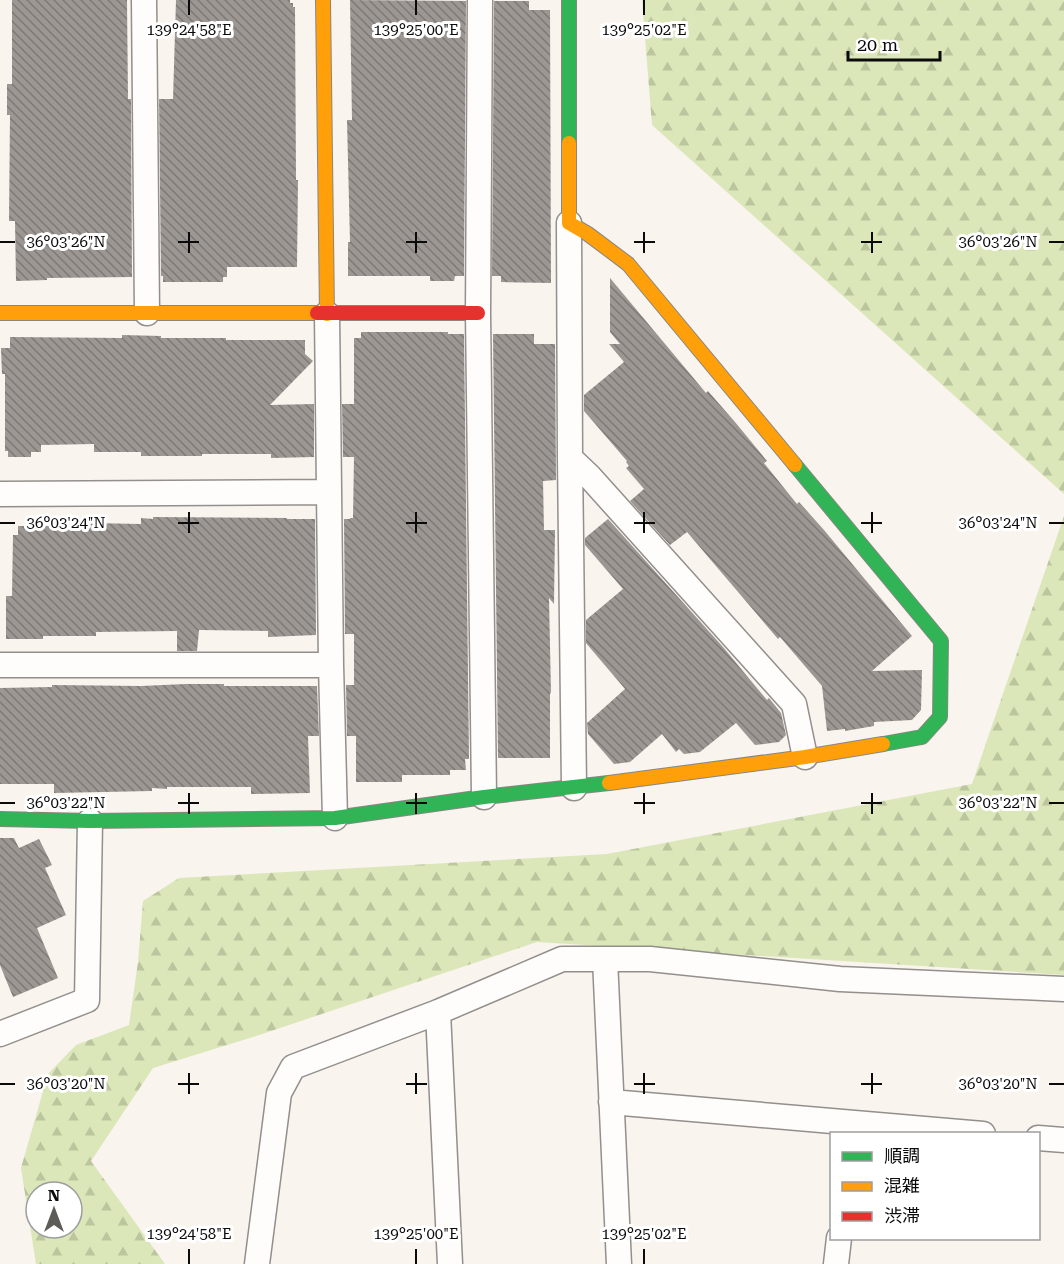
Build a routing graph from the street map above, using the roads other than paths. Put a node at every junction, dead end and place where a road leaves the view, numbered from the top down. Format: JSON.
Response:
{"nodes":[{"id":1,"x":144,"y":0,"type":"edge"},
{"id":2,"x":323,"y":0,"type":"edge"},
{"id":3,"x":480,"y":0,"type":"edge"},
{"id":4,"x":569,"y":0,"type":"edge"},
{"id":5,"x":569,"y":223,"type":"junction"},
{"id":6,"x":0,"y":312,"type":"edge"},
{"id":7,"x":147,"y":312,"type":"junction"},
{"id":8,"x":478,"y":312,"type":"junction"},
{"id":9,"x":327,"y":314,"type":"junction"},
{"id":10,"x":570,"y":458,"type":"junction"},
{"id":11,"x":329,"y":492,"type":"junction"},
{"id":12,"x":0,"y":494,"type":"edge"},
{"id":13,"x":0,"y":665,"type":"edge"},
{"id":14,"x":331,"y":665,"type":"junction"},
{"id":15,"x":805,"y":757,"type":"junction"},
{"id":16,"x":574,"y":788,"type":"junction"},
{"id":17,"x":484,"y":797,"type":"junction"},
{"id":18,"x":335,"y":818,"type":"junction"},
{"id":19,"x":0,"y":819,"type":"edge"},
{"id":20,"x":90,"y":821,"type":"junction"},
{"id":21,"x":605,"y":959,"type":"junction"},
{"id":22,"x":1064,"y":989,"type":"edge"},
{"id":23,"x":438,"y":1012,"type":"junction"},
{"id":24,"x":0,"y":1034,"type":"edge"},
{"id":25,"x":611,"y":1102,"type":"junction"},
{"id":26,"x":853,"y":1128,"type":"edge"},
{"id":27,"x":940,"y":1132,"type":"edge"},
{"id":28,"x":1040,"y":1138,"type":"edge"},
{"id":29,"x":1064,"y":1140,"type":"edge"},
{"id":30,"x":839,"y":1240,"type":"edge"},
{"id":31,"x":257,"y":1264,"type":"edge"},
{"id":32,"x":450,"y":1264,"type":"edge"},
{"id":33,"x":619,"y":1264,"type":"edge"},
{"id":34,"x":836,"y":1264,"type":"edge"}],
"edges":[{"from":1,"to":7,"type":"street"},
{"from":2,"to":9,"type":"street"},
{"from":3,"to":8,"type":"street"},
{"from":4,"to":5,"type":"street"},
{"from":5,"to":10,"type":"street"},
{"from":5,"to":15,"type":"street"},
{"from":6,"to":7,"type":"street"},
{"from":7,"to":9,"type":"street"},
{"from":8,"to":9,"type":"street"},
{"from":8,"to":17,"type":"street"},
{"from":9,"to":11,"type":"street"},
{"from":10,"to":15,"type":"street"},
{"from":10,"to":16,"type":"street"},
{"from":11,"to":12,"type":"street"},
{"from":11,"to":14,"type":"street"},
{"from":13,"to":14,"type":"street"},
{"from":14,"to":18,"type":"street"},
{"from":15,"to":16,"type":"street"},
{"from":16,"to":17,"type":"street"},
{"from":17,"to":18,"type":"street"},
{"from":18,"to":20,"type":"street"},
{"from":19,"to":20,"type":"street"},
{"from":20,"to":24,"type":"street"},
{"from":21,"to":22,"type":"street"},
{"from":21,"to":23,"type":"street"},
{"from":21,"to":25,"type":"street"},
{"from":23,"to":31,"type":"street"},
{"from":23,"to":32,"type":"street"},
{"from":25,"to":26,"type":"street"},
{"from":25,"to":33,"type":"street"},
{"from":26,"to":27,"type":"street"},
{"from":28,"to":29,"type":"street"},
{"from":30,"to":34,"type":"street"}]}
